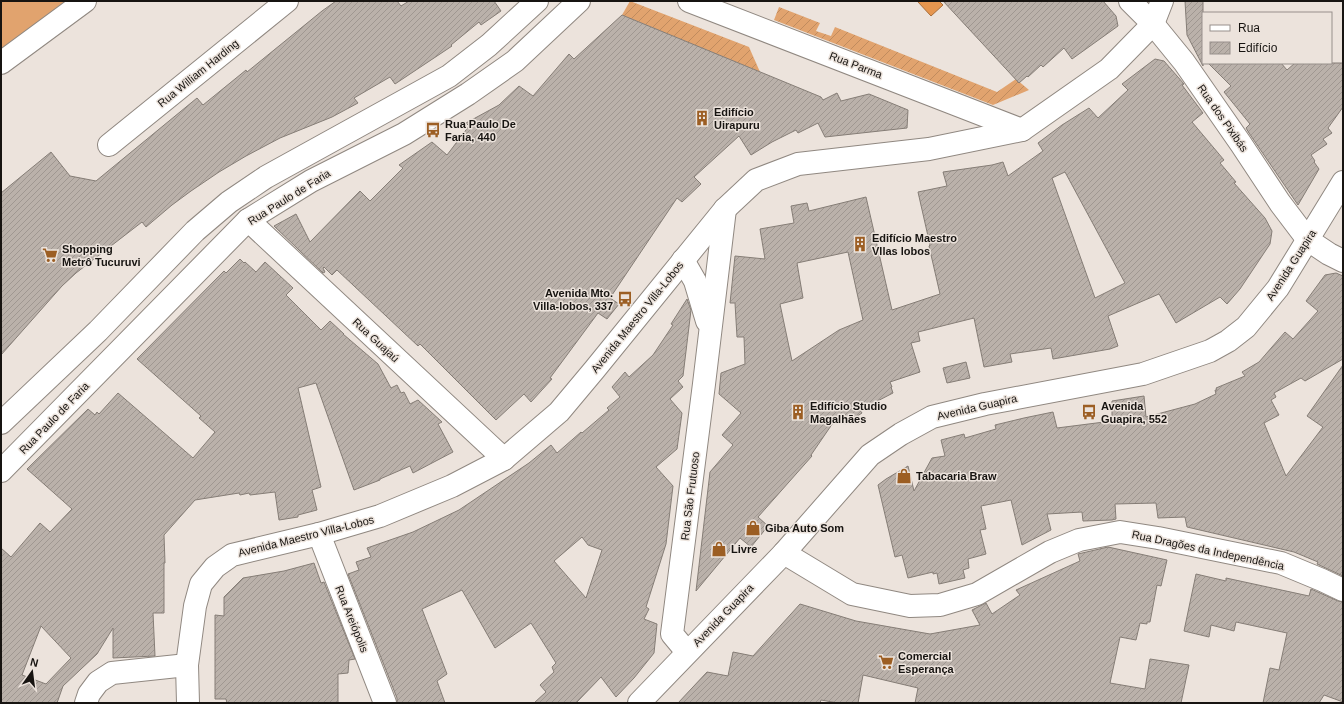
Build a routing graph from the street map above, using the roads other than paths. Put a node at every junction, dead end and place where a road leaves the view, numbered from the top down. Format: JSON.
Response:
{"nodes":[{"id":1,"x":84,"y":1,"type":"edge"},
{"id":2,"x":287,"y":1,"type":"edge"},
{"id":3,"x":537,"y":1,"type":"edge"},
{"id":4,"x":579,"y":1,"type":"edge"},
{"id":5,"x":689,"y":1,"type":"edge"},
{"id":6,"x":1130,"y":1,"type":"edge"},
{"id":7,"x":1162,"y":1,"type":"edge"},
{"id":8,"x":1153,"y":24,"type":"junction"},
{"id":9,"x":1,"y":63,"type":"edge"},
{"id":10,"x":1022,"y":130,"type":"junction"},
{"id":11,"x":109,"y":145,"type":"dead end"},
{"id":12,"x":1343,"y":182,"type":"edge"},
{"id":13,"x":725,"y":209,"type":"junction"},
{"id":14,"x":248,"y":220,"type":"junction"},
{"id":15,"x":1308,"y":240,"type":"junction"},
{"id":16,"x":683,"y":260,"type":"junction"},
{"id":17,"x":1343,"y":261,"type":"edge"},
{"id":18,"x":710,"y":334,"type":"junction"},
{"id":19,"x":1,"y":423,"type":"edge"},
{"id":20,"x":504,"y":459,"type":"junction"},
{"id":21,"x":1,"y":471,"type":"edge"},
{"id":22,"x":319,"y":534,"type":"junction"},
{"id":23,"x":784,"y":553,"type":"junction"},
{"id":24,"x":1343,"y":590,"type":"edge"},
{"id":25,"x":687,"y":652,"type":"junction"},
{"id":26,"x":187,"y":665,"type":"junction"},
{"id":27,"x":86,"y":703,"type":"edge"},
{"id":28,"x":188,"y":703,"type":"edge"},
{"id":29,"x":386,"y":703,"type":"edge"},
{"id":30,"x":639,"y":703,"type":"edge"}],
"edges":[{"from":1,"to":9,"type":"street"},
{"from":2,"to":11,"type":"street","name":"Rua William Harding"},
{"from":3,"to":19,"type":"street"},
{"from":4,"to":14,"type":"street","name":"Rua Paulo de Faria"},
{"from":5,"to":10,"type":"street","name":"Rua Parma"},
{"from":6,"to":8,"type":"street","name":"Rua dos Pixibás"},
{"from":7,"to":8,"type":"street","name":"Avenida Maestro Villa-Lobos"},
{"from":8,"to":10,"type":"street","name":"Avenida Maestro Villa-Lobos"},
{"from":8,"to":15,"type":"street","name":"Rua dos Pixibás"},
{"from":10,"to":13,"type":"street","name":"Avenida Maestro Villa-Lobos"},
{"from":12,"to":15,"type":"street","name":"Avenida Guapira"},
{"from":13,"to":16,"type":"street","name":"Avenida Maestro Villa-Lobos"},
{"from":13,"to":18,"type":"street","name":"Rua São Frutuoso"},
{"from":14,"to":20,"type":"street","name":"Rua Guajaú"},
{"from":14,"to":21,"type":"street","name":"Rua Paulo de Faria"},
{"from":15,"to":17,"type":"street","name":"Rua dos Pixibás"},
{"from":15,"to":23,"type":"street","name":"Avenida Guapira"},
{"from":16,"to":18,"type":"street","name":"Rua São Frutuoso"},
{"from":16,"to":20,"type":"street","name":"Avenida Maestro Villa-Lobos"},
{"from":18,"to":25,"type":"street","name":"Rua São Frutuoso"},
{"from":20,"to":22,"type":"street","name":"Avenida Maestro Villa-Lobos"},
{"from":22,"to":26,"type":"street","name":"Avenida Maestro Villa-Lobos"},
{"from":22,"to":29,"type":"street","name":"Rua Areiópolis"},
{"from":23,"to":24,"type":"street","name":"Rua Dragões da Independência"},
{"from":23,"to":25,"type":"street","name":"Avenida Guapira"},
{"from":25,"to":30,"type":"street","name":"Avenida Guapira"},
{"from":26,"to":27,"type":"street"},
{"from":26,"to":28,"type":"street","name":"Avenida Maestro Villa-Lobos"}]}
